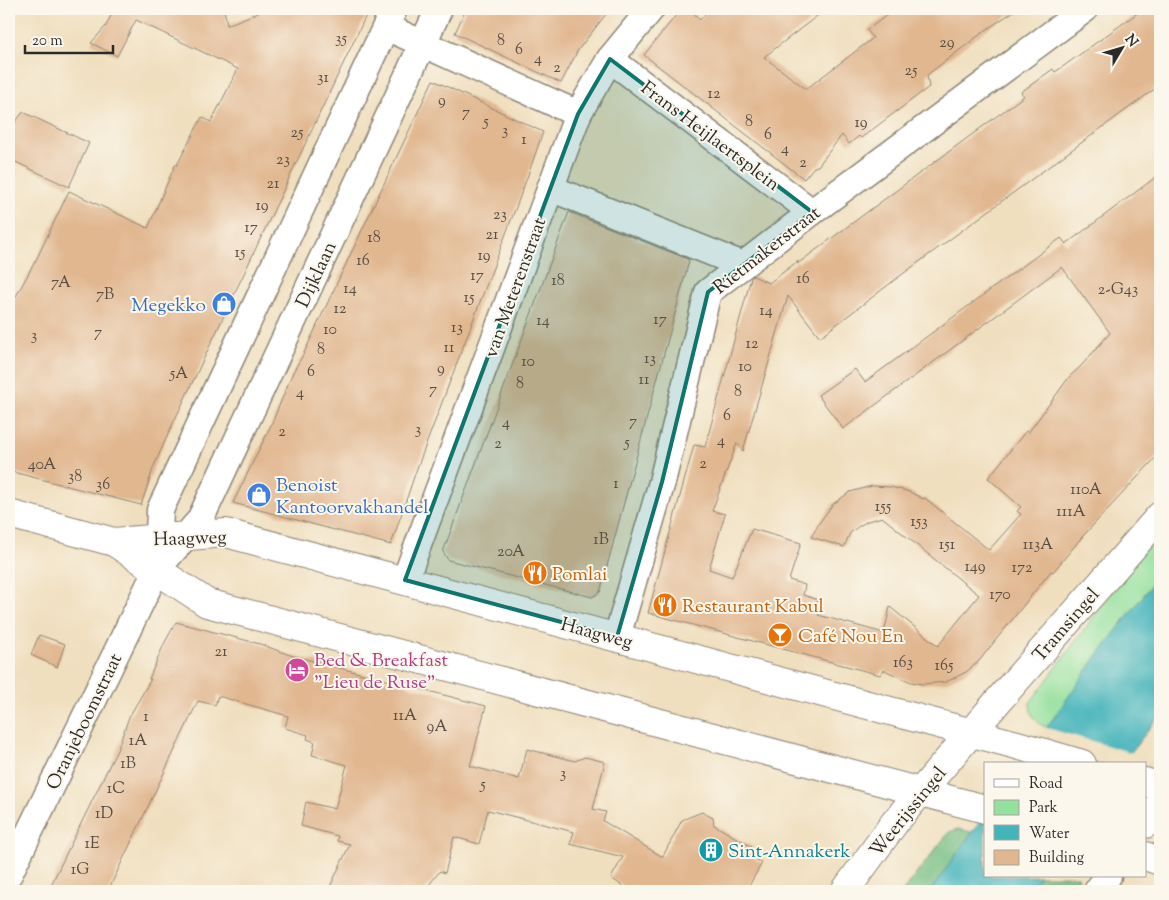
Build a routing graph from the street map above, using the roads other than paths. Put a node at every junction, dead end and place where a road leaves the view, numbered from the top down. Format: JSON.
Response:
{"nodes":[{"id":1,"x":440,"y":9,"type":"edge"},
{"id":2,"x":651,"y":9,"type":"edge"},
{"id":3,"x":1085,"y":9,"type":"edge"},
{"id":4,"x":390,"y":18,"type":"edge"},
{"id":5,"x":423,"y":43,"type":"junction"},
{"id":6,"x":610,"y":59,"type":"junction"},
{"id":7,"x":578,"y":114,"type":"junction"},
{"id":8,"x":550,"y":188,"type":"junction"},
{"id":9,"x":812,"y":212,"type":"junction"},
{"id":10,"x":743,"y":265,"type":"junction"},
{"id":11,"x":9,"y":514,"type":"edge"},
{"id":12,"x":1160,"y":516,"type":"edge"},
{"id":13,"x":186,"y":536,"type":"junction"},
{"id":14,"x":158,"y":538,"type":"junction"},
{"id":15,"x":114,"y":542,"type":"junction"},
{"id":16,"x":157,"y":569,"type":"junction"},
{"id":17,"x":405,"y":580,"type":"junction"},
{"id":18,"x":617,"y":637,"type":"junction"},
{"id":19,"x":971,"y":733,"type":"junction"},
{"id":20,"x":1076,"y":762,"type":"edge"},
{"id":21,"x":1146,"y":782,"type":"edge"},
{"id":22,"x":1160,"y":787,"type":"edge"},
{"id":23,"x":921,"y":791,"type":"junction"},
{"id":24,"x":1160,"y":804,"type":"edge"},
{"id":25,"x":978,"y":806,"type":"edge"},
{"id":26,"x":1146,"y":823,"type":"edge"},
{"id":27,"x":1146,"y":856,"type":"edge"},
{"id":28,"x":1160,"y":861,"type":"edge"},
{"id":29,"x":9,"y":874,"type":"edge"},
{"id":30,"x":1107,"y":878,"type":"edge"},
{"id":31,"x":845,"y":891,"type":"edge"},
{"id":32,"x":1098,"y":891,"type":"edge"}],
"edges":[{"from":1,"to":5,"type":"street","name":"Dijklaan"},
{"from":2,"to":6,"type":"street","name":"van Meterenstraat"},
{"from":3,"to":9,"type":"street","name":"Rietmakerstraat"},
{"from":4,"to":5,"type":"street"},
{"from":4,"to":14,"type":"street"},
{"from":5,"to":7,"type":"street"},
{"from":5,"to":13,"type":"street","name":"Dijklaan"},
{"from":6,"to":7,"type":"street","name":"van Meterenstraat"},
{"from":6,"to":9,"type":"street","name":"Frans Heijlaertsplein"},
{"from":7,"to":8,"type":"street","name":"van Meterenstraat"},
{"from":8,"to":10,"type":"street"},
{"from":8,"to":17,"type":"street","name":"van Meterenstraat"},
{"from":9,"to":10,"type":"street","name":"Rietmakerstraat"},
{"from":10,"to":18,"type":"street","name":"Rietmakerstraat"},
{"from":11,"to":15,"type":"main road","name":"Haagweg"},
{"from":12,"to":19,"type":"main road","name":"Tramsingel"},
{"from":13,"to":14,"type":"main road","name":"Haagweg"},
{"from":13,"to":16,"type":"street","name":"Dijklaan"},
{"from":13,"to":17,"type":"main road","name":"Haagweg"},
{"from":14,"to":15,"type":"main road","name":"Haagweg"},
{"from":14,"to":16,"type":"street"},
{"from":15,"to":16,"type":"main road","name":"Haagweg"},
{"from":16,"to":23,"type":"main road","name":"Haagweg"},
{"from":16,"to":29,"type":"street","name":"Oranjeboomstraat"},
{"from":17,"to":18,"type":"main road","name":"Haagweg"},
{"from":18,"to":19,"type":"main road","name":"Haagweg"},
{"from":19,"to":20,"type":"main road","name":"Haagweg"},
{"from":19,"to":23,"type":"main road","name":"Weerijssingel"},
{"from":21,"to":22,"type":"main road"},
{"from":23,"to":25,"type":"main road","name":"Haagweg"},
{"from":23,"to":31,"type":"main road","name":"Weerijssingel"},
{"from":24,"to":26,"type":"main road"},
{"from":27,"to":28,"type":"main road"},
{"from":30,"to":32,"type":"street"}]}
